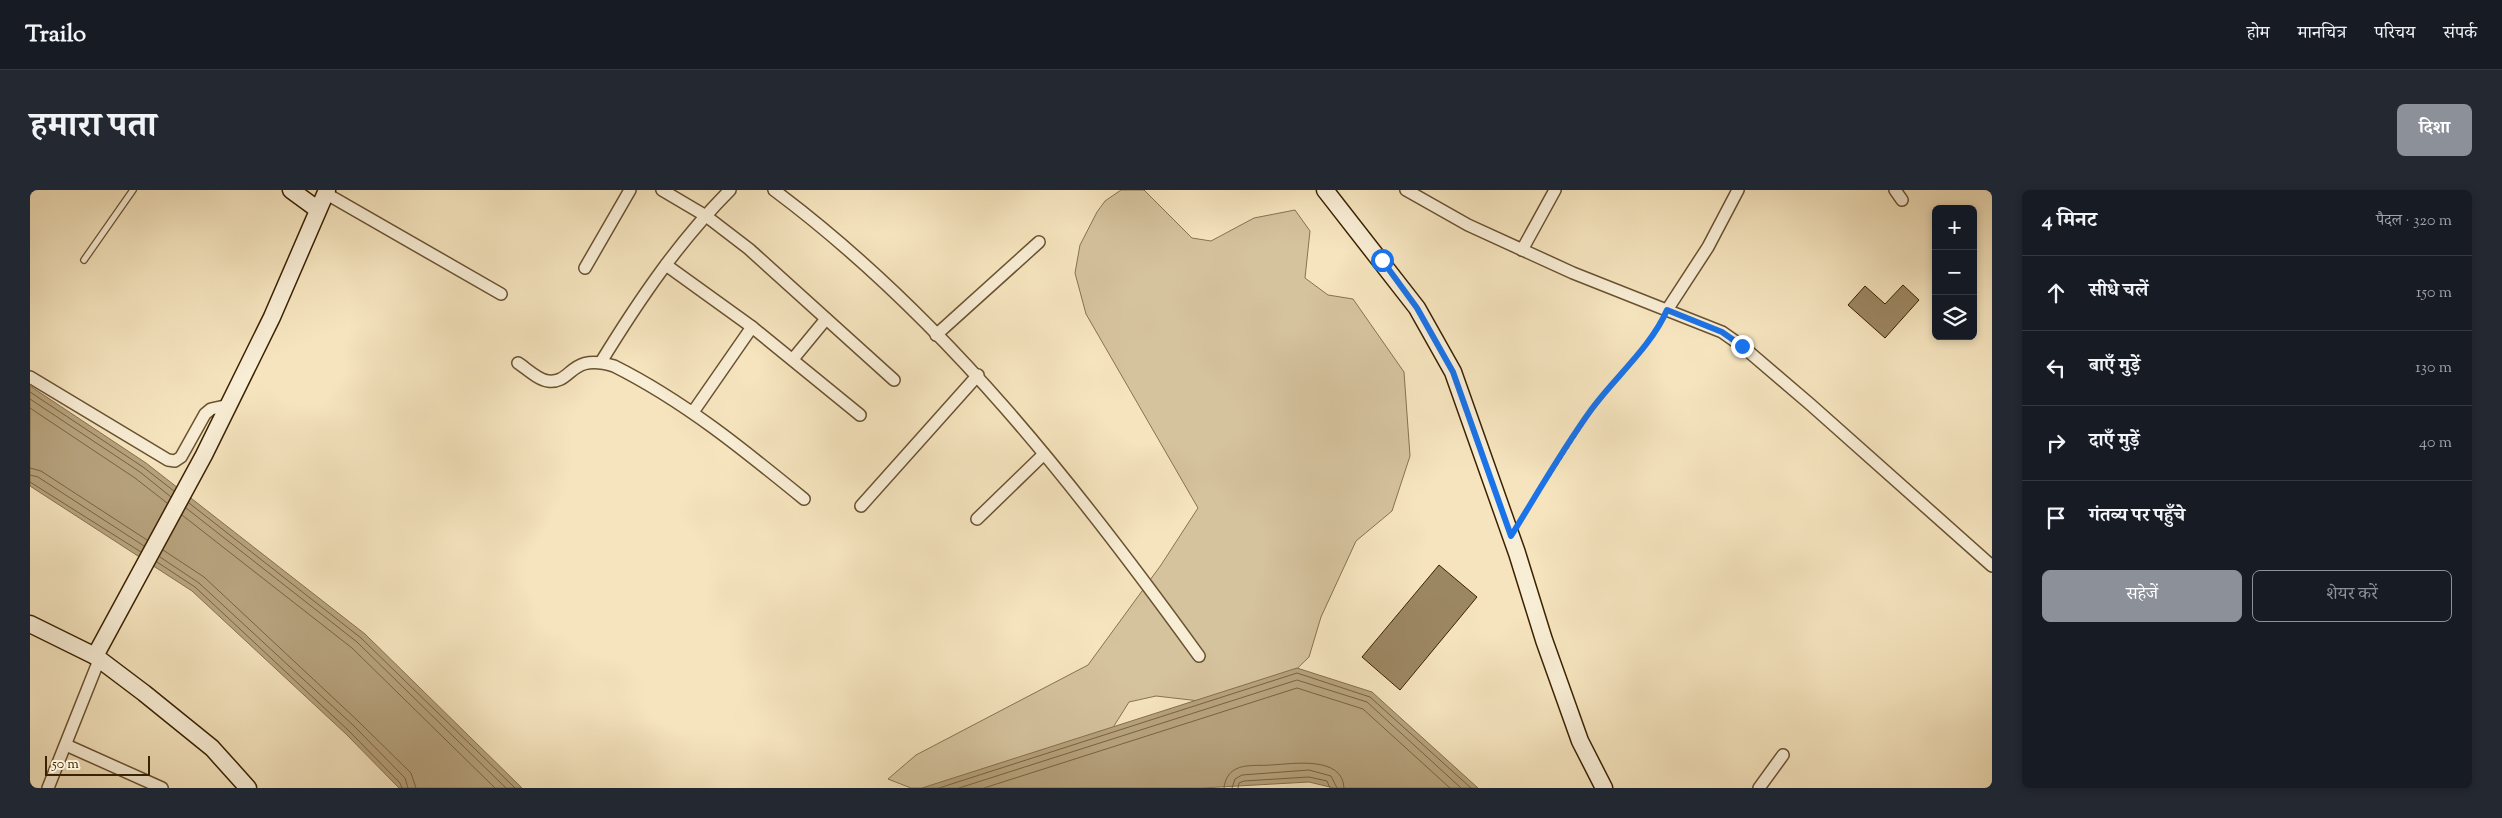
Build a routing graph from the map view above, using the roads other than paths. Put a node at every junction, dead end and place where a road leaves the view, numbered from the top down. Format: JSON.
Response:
{"nodes":[{"id":1,"x":133,"y":190,"type":"edge"},
{"id":2,"x":291,"y":190,"type":"edge"},
{"id":3,"x":630,"y":190,"type":"edge"},
{"id":4,"x":662,"y":190,"type":"edge"},
{"id":5,"x":730,"y":190,"type":"edge"},
{"id":6,"x":774,"y":190,"type":"edge"},
{"id":7,"x":1325,"y":190,"type":"edge"},
{"id":8,"x":1555,"y":190,"type":"edge"},
{"id":9,"x":1738,"y":190,"type":"edge"},
{"id":10,"x":1895,"y":190,"type":"edge"},
{"id":11,"x":1410,"y":191,"type":"edge"},
{"id":12,"x":326,"y":192,"type":"edge"},
{"id":13,"x":1902,"y":200,"type":"dead end"},
{"id":14,"x":317,"y":209,"type":"junction"},
{"id":15,"x":706,"y":216,"type":"junction"},
{"id":16,"x":1039,"y":242,"type":"dead end"},
{"id":17,"x":1522,"y":250,"type":"junction"},
{"id":18,"x":84,"y":260,"type":"dead end"},
{"id":19,"x":666,"y":265,"type":"junction"},
{"id":20,"x":585,"y":268,"type":"dead end"},
{"id":21,"x":501,"y":294,"type":"dead end"},
{"id":22,"x":1667,"y":310,"type":"junction"},
{"id":23,"x":826,"y":319,"type":"junction"},
{"id":24,"x":752,"y":327,"type":"junction"},
{"id":25,"x":936,"y":335,"type":"junction"},
{"id":26,"x":793,"y":359,"type":"junction"},
{"id":27,"x":518,"y":362,"type":"dead end"},
{"id":28,"x":601,"y":362,"type":"junction"},
{"id":29,"x":978,"y":376,"type":"junction"},
{"id":30,"x":30,"y":377,"type":"edge"},
{"id":31,"x":894,"y":380,"type":"dead end"},
{"id":32,"x":229,"y":406,"type":"junction"},
{"id":33,"x":693,"y":412,"type":"junction"},
{"id":34,"x":860,"y":415,"type":"dead end"},
{"id":35,"x":1044,"y":454,"type":"junction"},
{"id":36,"x":804,"y":499,"type":"dead end"},
{"id":37,"x":861,"y":506,"type":"dead end"},
{"id":38,"x":977,"y":519,"type":"dead end"},
{"id":39,"x":1992,"y":566,"type":"edge"},
{"id":40,"x":30,"y":624,"type":"edge"},
{"id":41,"x":1199,"y":656,"type":"dead end"},
{"id":42,"x":97,"y":658,"type":"junction"},
{"id":43,"x":66,"y":745,"type":"junction"},
{"id":44,"x":1783,"y":755,"type":"dead end"},
{"id":45,"x":48,"y":788,"type":"edge"},
{"id":46,"x":162,"y":788,"type":"edge"},
{"id":47,"x":248,"y":788,"type":"edge"},
{"id":48,"x":1604,"y":788,"type":"edge"},
{"id":49,"x":1759,"y":788,"type":"edge"}],
"edges":[{"from":1,"to":18,"type":"lane"},
{"from":2,"to":14,"type":"street"},
{"from":3,"to":20,"type":"street"},
{"from":4,"to":15,"type":"street"},
{"from":5,"to":15,"type":"street"},
{"from":6,"to":25,"type":"street"},
{"from":7,"to":48,"type":"street"},
{"from":8,"to":17,"type":"street"},
{"from":9,"to":22,"type":"street"},
{"from":10,"to":13,"type":"street"},
{"from":11,"to":17,"type":"street"},
{"from":12,"to":14,"type":"street"},
{"from":12,"to":21,"type":"street"},
{"from":14,"to":32,"type":"street"},
{"from":15,"to":19,"type":"street"},
{"from":15,"to":23,"type":"street"},
{"from":16,"to":25,"type":"street"},
{"from":17,"to":22,"type":"street"},
{"from":19,"to":24,"type":"street"},
{"from":19,"to":28,"type":"street"},
{"from":22,"to":39,"type":"street"},
{"from":23,"to":26,"type":"street"},
{"from":23,"to":31,"type":"street"},
{"from":24,"to":26,"type":"street"},
{"from":24,"to":33,"type":"street"},
{"from":25,"to":29,"type":"street"},
{"from":26,"to":34,"type":"street"},
{"from":27,"to":28,"type":"street"},
{"from":28,"to":33,"type":"street"},
{"from":29,"to":35,"type":"street"},
{"from":29,"to":37,"type":"street"},
{"from":30,"to":32,"type":"street"},
{"from":32,"to":42,"type":"street"},
{"from":33,"to":36,"type":"street"},
{"from":35,"to":38,"type":"street"},
{"from":35,"to":41,"type":"street"},
{"from":40,"to":42,"type":"street"},
{"from":42,"to":43,"type":"street"},
{"from":42,"to":47,"type":"street"},
{"from":43,"to":45,"type":"street"},
{"from":43,"to":46,"type":"street"},
{"from":44,"to":49,"type":"street"}]}
